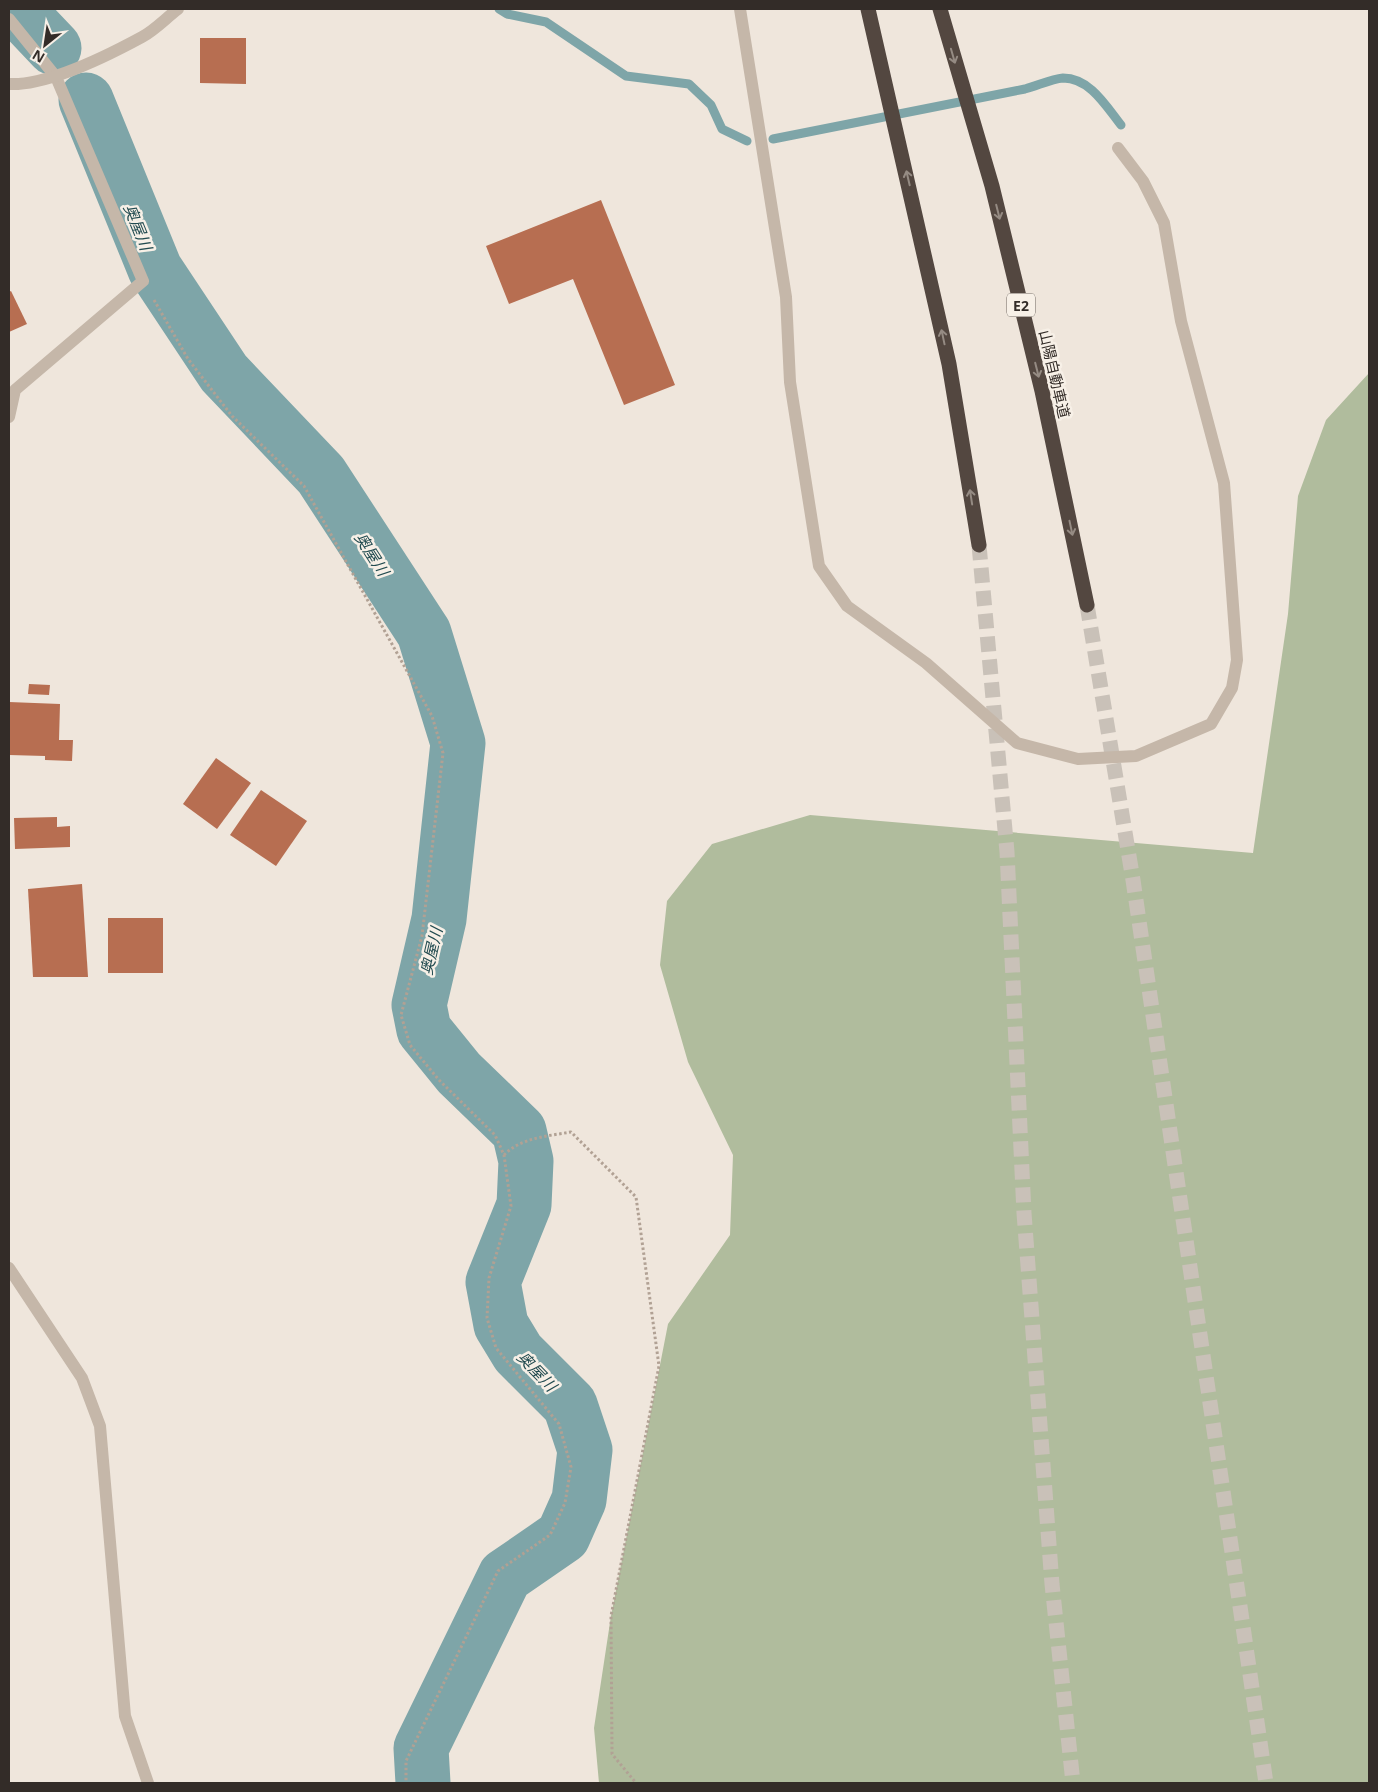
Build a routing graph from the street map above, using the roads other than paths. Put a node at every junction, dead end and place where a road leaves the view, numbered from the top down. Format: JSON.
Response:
{"nodes":[{"id":1,"x":178,"y":9,"type":"edge"},
{"id":2,"x":740,"y":9,"type":"edge"},
{"id":3,"x":868,"y":9,"type":"edge"},
{"id":4,"x":940,"y":9,"type":"edge"},
{"id":5,"x":9,"y":19,"type":"edge"},
{"id":6,"x":56,"y":77,"type":"junction"},
{"id":7,"x":9,"y":84,"type":"edge"},
{"id":8,"x":1118,"y":148,"type":"dead end"},
{"id":9,"x":9,"y":417,"type":"edge"},
{"id":10,"x":979,"y":545,"type":"tunnel mouth"},
{"id":11,"x":1087,"y":605,"type":"tunnel mouth"},
{"id":12,"x":9,"y":1268,"type":"edge"},
{"id":13,"x":148,"y":1783,"type":"edge"}],
"edges":[{"from":1,"to":6,"type":"street"},
{"from":2,"to":8,"type":"street"},
{"from":10,"to":3,"type":"highway","one_way":true},
{"from":4,"to":11,"type":"highway","name":"山陽自動車道","number":"E2","one_way":true},
{"from":5,"to":6,"type":"street"},
{"from":6,"to":7,"type":"street"},
{"from":6,"to":9,"type":"street"},
{"from":12,"to":13,"type":"street"}]}
